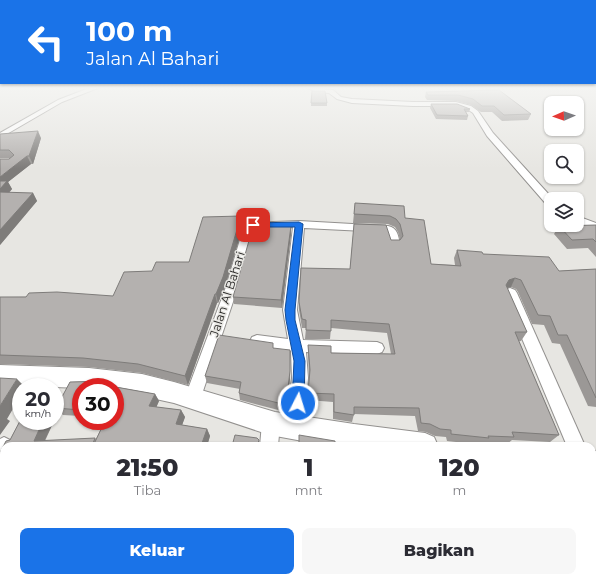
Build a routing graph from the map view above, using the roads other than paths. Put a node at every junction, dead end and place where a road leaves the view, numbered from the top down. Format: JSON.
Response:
{"nodes":[{"id":1,"x":36,"y":115,"type":"edge"},
{"id":2,"x":478,"y":115,"type":"edge"},
{"id":3,"x":0,"y":136,"type":"edge"},
{"id":4,"x":544,"y":195,"type":"edge"},
{"id":5,"x":584,"y":222,"type":"edge"},
{"id":6,"x":299,"y":224,"type":"junction"},
{"id":7,"x":596,"y":227,"type":"edge"},
{"id":8,"x":394,"y":244,"type":"edge"},
{"id":9,"x":510,"y":293,"type":"edge"},
{"id":10,"x":214,"y":335,"type":"junction"},
{"id":11,"x":229,"y":337,"type":"edge"},
{"id":12,"x":244,"y":339,"type":"edge"},
{"id":13,"x":297,"y":346,"type":"junction"},
{"id":14,"x":377,"y":348,"type":"dead end"},
{"id":15,"x":0,"y":375,"type":"edge"},
{"id":16,"x":22,"y":378,"type":"edge"},
{"id":17,"x":64,"y":381,"type":"edge"},
{"id":18,"x":193,"y":397,"type":"junction"},
{"id":19,"x":296,"y":428,"type":"junction"},
{"id":20,"x":270,"y":434,"type":"edge"},
{"id":21,"x":386,"y":442,"type":"edge"},
{"id":22,"x":574,"y":442,"type":"edge"}],
"edges":[{"from":1,"to":3,"type":"street"},
{"from":2,"to":4,"type":"street"},
{"from":5,"to":7,"type":"street"},
{"from":6,"to":8,"type":"street","name":"Jalan Al Bahari"},
{"from":6,"to":10,"type":"street","name":"Jalan Al Bahari"},
{"from":6,"to":13,"type":"street"},
{"from":9,"to":22,"type":"street"},
{"from":10,"to":11,"type":"street"},
{"from":10,"to":18,"type":"street","name":"Jalan Al Bahari"},
{"from":12,"to":13,"type":"street"},
{"from":13,"to":14,"type":"street"},
{"from":13,"to":19,"type":"street"},
{"from":15,"to":16,"type":"main road"},
{"from":17,"to":18,"type":"main road"},
{"from":18,"to":20,"type":"main road"},
{"from":19,"to":20,"type":"main road"},
{"from":19,"to":21,"type":"main road"}]}
